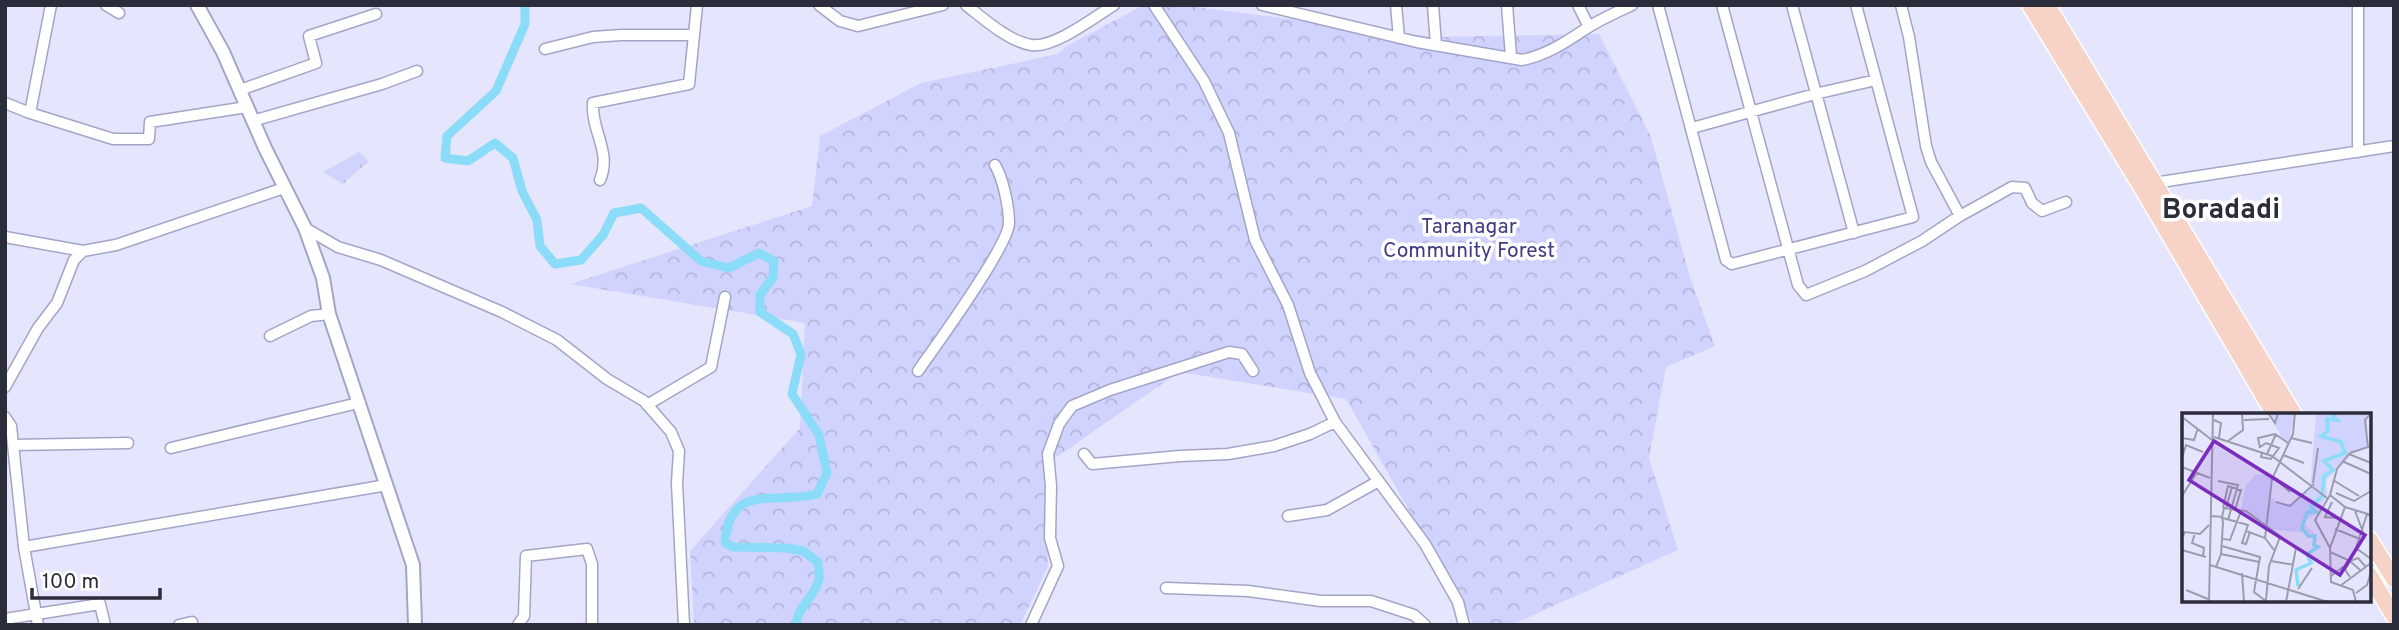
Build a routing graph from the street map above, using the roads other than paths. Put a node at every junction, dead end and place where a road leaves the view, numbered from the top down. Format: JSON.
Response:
{"nodes":[{"id":1,"x":51,"y":5,"type":"edge"},
{"id":2,"x":106,"y":5,"type":"edge"},
{"id":3,"x":197,"y":5,"type":"edge"},
{"id":4,"x":697,"y":5,"type":"edge"},
{"id":5,"x":819,"y":5,"type":"edge"},
{"id":6,"x":943,"y":5,"type":"edge"},
{"id":7,"x":966,"y":5,"type":"edge"},
{"id":8,"x":1114,"y":5,"type":"edge"},
{"id":9,"x":1154,"y":5,"type":"edge"},
{"id":10,"x":1262,"y":5,"type":"edge"},
{"id":11,"x":1396,"y":5,"type":"edge"},
{"id":12,"x":1433,"y":5,"type":"edge"},
{"id":13,"x":1507,"y":5,"type":"edge"},
{"id":14,"x":1577,"y":5,"type":"edge"},
{"id":15,"x":1632,"y":5,"type":"edge"},
{"id":16,"x":1658,"y":5,"type":"edge"},
{"id":17,"x":1722,"y":5,"type":"edge"},
{"id":18,"x":1792,"y":5,"type":"edge"},
{"id":19,"x":1856,"y":5,"type":"edge"},
{"id":20,"x":1901,"y":5,"type":"edge"},
{"id":21,"x":2029,"y":5,"type":"edge"},
{"id":22,"x":2047,"y":5,"type":"edge"},
{"id":23,"x":2358,"y":5,"type":"edge"},
{"id":24,"x":119,"y":13,"type":"dead end"},
{"id":25,"x":376,"y":14,"type":"dead end"},
{"id":26,"x":1589,"y":27,"type":"junction"},
{"id":27,"x":694,"y":35,"type":"junction"},
{"id":28,"x":1399,"y":38,"type":"junction"},
{"id":29,"x":1436,"y":45,"type":"junction"},
{"id":30,"x":545,"y":48,"type":"dead end"},
{"id":31,"x":1511,"y":56,"type":"junction"},
{"id":32,"x":417,"y":71,"type":"dead end"},
{"id":33,"x":1876,"y":80,"type":"junction"},
{"id":34,"x":240,"y":90,"type":"junction"},
{"id":35,"x":1815,"y":94,"type":"junction"},
{"id":36,"x":5,"y":103,"type":"edge"},
{"id":37,"x":247,"y":107,"type":"junction"},
{"id":38,"x":1751,"y":111,"type":"junction"},
{"id":39,"x":30,"y":113,"type":"junction"},
{"id":40,"x":253,"y":121,"type":"junction"},
{"id":41,"x":1692,"y":128,"type":"junction"},
{"id":42,"x":2394,"y":146,"type":"edge"},
{"id":43,"x":2358,"y":152,"type":"junction"},
{"id":44,"x":995,"y":164,"type":"dead end"},
{"id":45,"x":600,"y":180,"type":"dead end"},
{"id":46,"x":2154,"y":183,"type":"junction"},
{"id":47,"x":284,"y":188,"type":"junction"},
{"id":48,"x":2066,"y":202,"type":"dead end"},
{"id":49,"x":1960,"y":216,"type":"junction"},
{"id":50,"x":306,"y":228,"type":"junction"},
{"id":51,"x":1854,"y":233,"type":"junction"},
{"id":52,"x":5,"y":237,"type":"edge"},
{"id":53,"x":1789,"y":249,"type":"junction"},
{"id":54,"x":83,"y":251,"type":"junction"},
{"id":55,"x":724,"y":297,"type":"dead end"},
{"id":56,"x":329,"y":314,"type":"junction"},
{"id":57,"x":270,"y":336,"type":"dead end"},
{"id":58,"x":1253,"y":371,"type":"dead end"},
{"id":59,"x":918,"y":372,"type":"dead end"},
{"id":60,"x":5,"y":387,"type":"edge"},
{"id":61,"x":358,"y":402,"type":"junction"},
{"id":62,"x":647,"y":405,"type":"junction"},
{"id":63,"x":2274,"y":413,"type":"edge"},
{"id":64,"x":2293,"y":413,"type":"edge"},
{"id":65,"x":5,"y":417,"type":"edge"},
{"id":66,"x":1335,"y":422,"type":"junction"},
{"id":67,"x":128,"y":443,"type":"dead end"},
{"id":68,"x":14,"y":445,"type":"junction"},
{"id":69,"x":171,"y":448,"type":"dead end"},
{"id":70,"x":1084,"y":454,"type":"dead end"},
{"id":71,"x":1377,"y":482,"type":"junction"},
{"id":72,"x":387,"y":485,"type":"junction"},
{"id":73,"x":1288,"y":516,"type":"dead end"},
{"id":74,"x":2371,"y":542,"type":"edge"},
{"id":75,"x":24,"y":547,"type":"junction"},
{"id":76,"x":2371,"y":578,"type":"edge"},
{"id":77,"x":2394,"y":579,"type":"edge"},
{"id":78,"x":1166,"y":588,"type":"dead end"},
{"id":79,"x":2394,"y":617,"type":"edge"},
{"id":80,"x":5,"y":619,"type":"edge"},
{"id":81,"x":37,"y":620,"type":"edge"},
{"id":82,"x":192,"y":622,"type":"dead end"},
{"id":83,"x":105,"y":625,"type":"edge"},
{"id":84,"x":179,"y":625,"type":"edge"},
{"id":85,"x":415,"y":625,"type":"edge"},
{"id":86,"x":517,"y":625,"type":"edge"},
{"id":87,"x":592,"y":625,"type":"edge"},
{"id":88,"x":684,"y":625,"type":"edge"},
{"id":89,"x":1031,"y":625,"type":"edge"},
{"id":90,"x":1425,"y":625,"type":"edge"},
{"id":91,"x":1464,"y":625,"type":"edge"}],
"edges":[{"from":1,"to":39,"type":"street"},
{"from":2,"to":24,"type":"street"},
{"from":3,"to":34,"type":"street"},
{"from":4,"to":27,"type":"street"},
{"from":5,"to":6,"type":"street"},
{"from":7,"to":8,"type":"street"},
{"from":9,"to":66,"type":"street"},
{"from":10,"to":28,"type":"street"},
{"from":11,"to":28,"type":"street"},
{"from":12,"to":29,"type":"street"},
{"from":13,"to":31,"type":"street"},
{"from":14,"to":26,"type":"street"},
{"from":15,"to":26,"type":"street"},
{"from":16,"to":41,"type":"street"},
{"from":17,"to":38,"type":"street"},
{"from":18,"to":35,"type":"street"},
{"from":19,"to":33,"type":"street"},
{"from":20,"to":49,"type":"street"},
{"from":21,"to":63,"type":"highway"},
{"from":22,"to":46,"type":"highway"},
{"from":23,"to":43,"type":"street"},
{"from":25,"to":34,"type":"street"},
{"from":26,"to":31,"type":"street"},
{"from":27,"to":30,"type":"street"},
{"from":27,"to":45,"type":"street"},
{"from":28,"to":29,"type":"street"},
{"from":29,"to":31,"type":"street"},
{"from":32,"to":40,"type":"street"},
{"from":33,"to":35,"type":"street"},
{"from":33,"to":51,"type":"street"},
{"from":34,"to":37,"type":"street"},
{"from":35,"to":38,"type":"street"},
{"from":35,"to":51,"type":"street"},
{"from":36,"to":39,"type":"street"},
{"from":37,"to":39,"type":"street"},
{"from":37,"to":40,"type":"street"},
{"from":38,"to":41,"type":"street"},
{"from":38,"to":53,"type":"street"},
{"from":40,"to":47,"type":"street"},
{"from":41,"to":53,"type":"street"},
{"from":42,"to":43,"type":"street"},
{"from":43,"to":46,"type":"street"},
{"from":44,"to":59,"type":"street"},
{"from":46,"to":64,"type":"highway"},
{"from":47,"to":50,"type":"street"},
{"from":47,"to":54,"type":"street"},
{"from":48,"to":49,"type":"street"},
{"from":49,"to":53,"type":"street"},
{"from":50,"to":56,"type":"street"},
{"from":50,"to":62,"type":"street"},
{"from":51,"to":53,"type":"street"},
{"from":52,"to":54,"type":"street"},
{"from":54,"to":60,"type":"street"},
{"from":55,"to":62,"type":"street"},
{"from":56,"to":57,"type":"street"},
{"from":56,"to":61,"type":"street"},
{"from":58,"to":89,"type":"street"},
{"from":61,"to":69,"type":"street"},
{"from":61,"to":72,"type":"street"},
{"from":62,"to":88,"type":"street"},
{"from":65,"to":68,"type":"street"},
{"from":66,"to":70,"type":"street"},
{"from":66,"to":71,"type":"street"},
{"from":67,"to":68,"type":"street"},
{"from":68,"to":75,"type":"street"},
{"from":71,"to":73,"type":"street"},
{"from":71,"to":91,"type":"street"},
{"from":72,"to":75,"type":"street"},
{"from":72,"to":85,"type":"street"},
{"from":74,"to":77,"type":"highway"},
{"from":75,"to":81,"type":"street"},
{"from":76,"to":79,"type":"highway"},
{"from":78,"to":90,"type":"street"},
{"from":80,"to":81,"type":"street"},
{"from":81,"to":83,"type":"street"},
{"from":82,"to":84,"type":"street"},
{"from":86,"to":87,"type":"street"}]}
